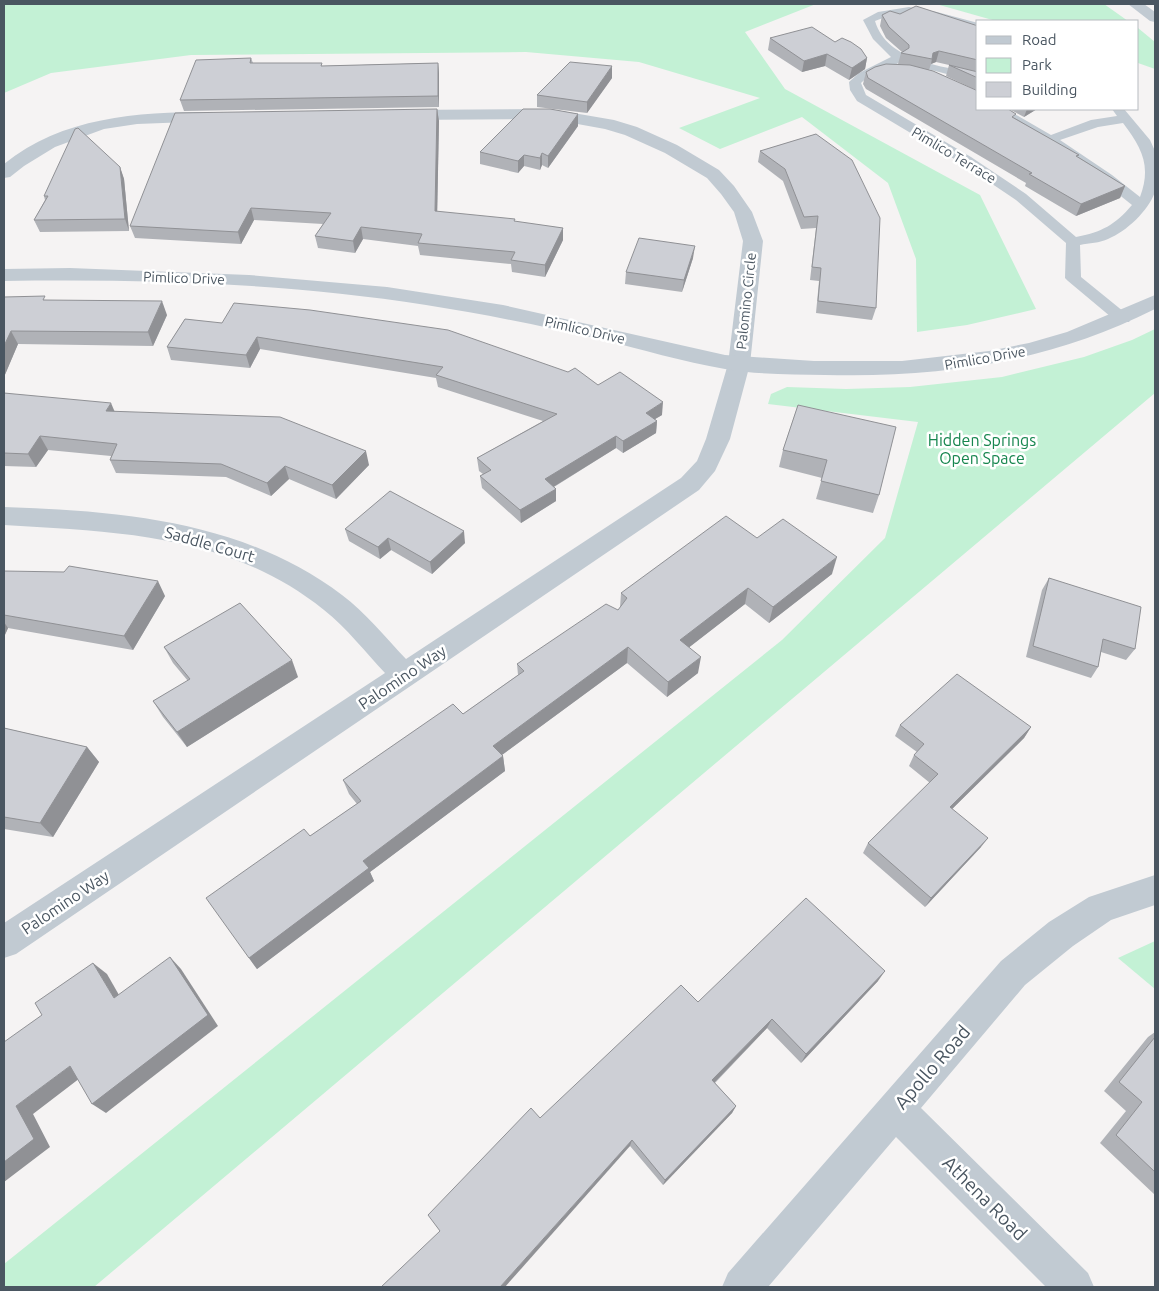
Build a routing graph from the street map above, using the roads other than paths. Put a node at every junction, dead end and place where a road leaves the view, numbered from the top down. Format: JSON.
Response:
{"nodes":[{"id":1,"x":1135,"y":4,"type":"edge"},
{"id":2,"x":1155,"y":18,"type":"edge"},
{"id":3,"x":976,"y":26,"type":"edge"},
{"id":4,"x":866,"y":58,"type":"edge"},
{"id":5,"x":899,"y":58,"type":"junction"},
{"id":6,"x":873,"y":70,"type":"junction"},
{"id":7,"x":976,"y":77,"type":"edge"},
{"id":8,"x":955,"y":87,"type":"edge"},
{"id":9,"x":999,"y":110,"type":"edge"},
{"id":10,"x":1122,"y":114,"type":"edge"},
{"id":11,"x":388,"y":115,"type":"edge"},
{"id":12,"x":224,"y":117,"type":"edge"},
{"id":13,"x":1052,"y":139,"type":"junction"},
{"id":14,"x":4,"y":173,"type":"edge"},
{"id":15,"x":1141,"y":205,"type":"junction"},
{"id":16,"x":1073,"y":242,"type":"junction"},
{"id":17,"x":4,"y":275,"type":"edge"},
{"id":18,"x":1155,"y":301,"type":"edge"},
{"id":19,"x":1123,"y":319,"type":"junction"},
{"id":20,"x":739,"y":364,"type":"junction"},
{"id":21,"x":4,"y":516,"type":"edge"},
{"id":22,"x":405,"y":675,"type":"junction"},
{"id":23,"x":1155,"y":890,"type":"edge"},
{"id":24,"x":4,"y":942,"type":"edge"},
{"id":25,"x":896,"y":1110,"type":"junction"},
{"id":26,"x":742,"y":1287,"type":"edge"},
{"id":27,"x":1074,"y":1287,"type":"edge"}],
"edges":[{"from":1,"to":2,"type":"street"},
{"from":3,"to":5,"type":"lane"},
{"from":4,"to":6,"type":"lane"},
{"from":5,"to":6,"type":"lane","name":"Pimlico Terrace"},
{"from":5,"to":7,"type":"lane"},
{"from":6,"to":8,"type":"lane"},
{"from":6,"to":16,"type":"lane","name":"Pimlico Terrace"},
{"from":9,"to":13,"type":"lane"},
{"from":10,"to":13,"type":"lane"},
{"from":10,"to":15,"type":"lane"},
{"from":11,"to":20,"type":"street","name":"Palomino Circle"},
{"from":12,"to":14,"type":"street"},
{"from":13,"to":15,"type":"lane"},
{"from":15,"to":16,"type":"lane"},
{"from":16,"to":19,"type":"lane"},
{"from":17,"to":20,"type":"street","name":"Pimlico Drive"},
{"from":18,"to":19,"type":"street","name":"Pimlico Drive"},
{"from":19,"to":20,"type":"street","name":"Pimlico Drive"},
{"from":20,"to":22,"type":"street","name":"Palomino Way"},
{"from":21,"to":22,"type":"street","name":"Saddle Court"},
{"from":22,"to":24,"type":"street","name":"Palomino Way"},
{"from":23,"to":25,"type":"street","name":"Apollo Road"},
{"from":25,"to":26,"type":"street","name":"Apollo Road"},
{"from":25,"to":27,"type":"street","name":"Athena Road"}]}
